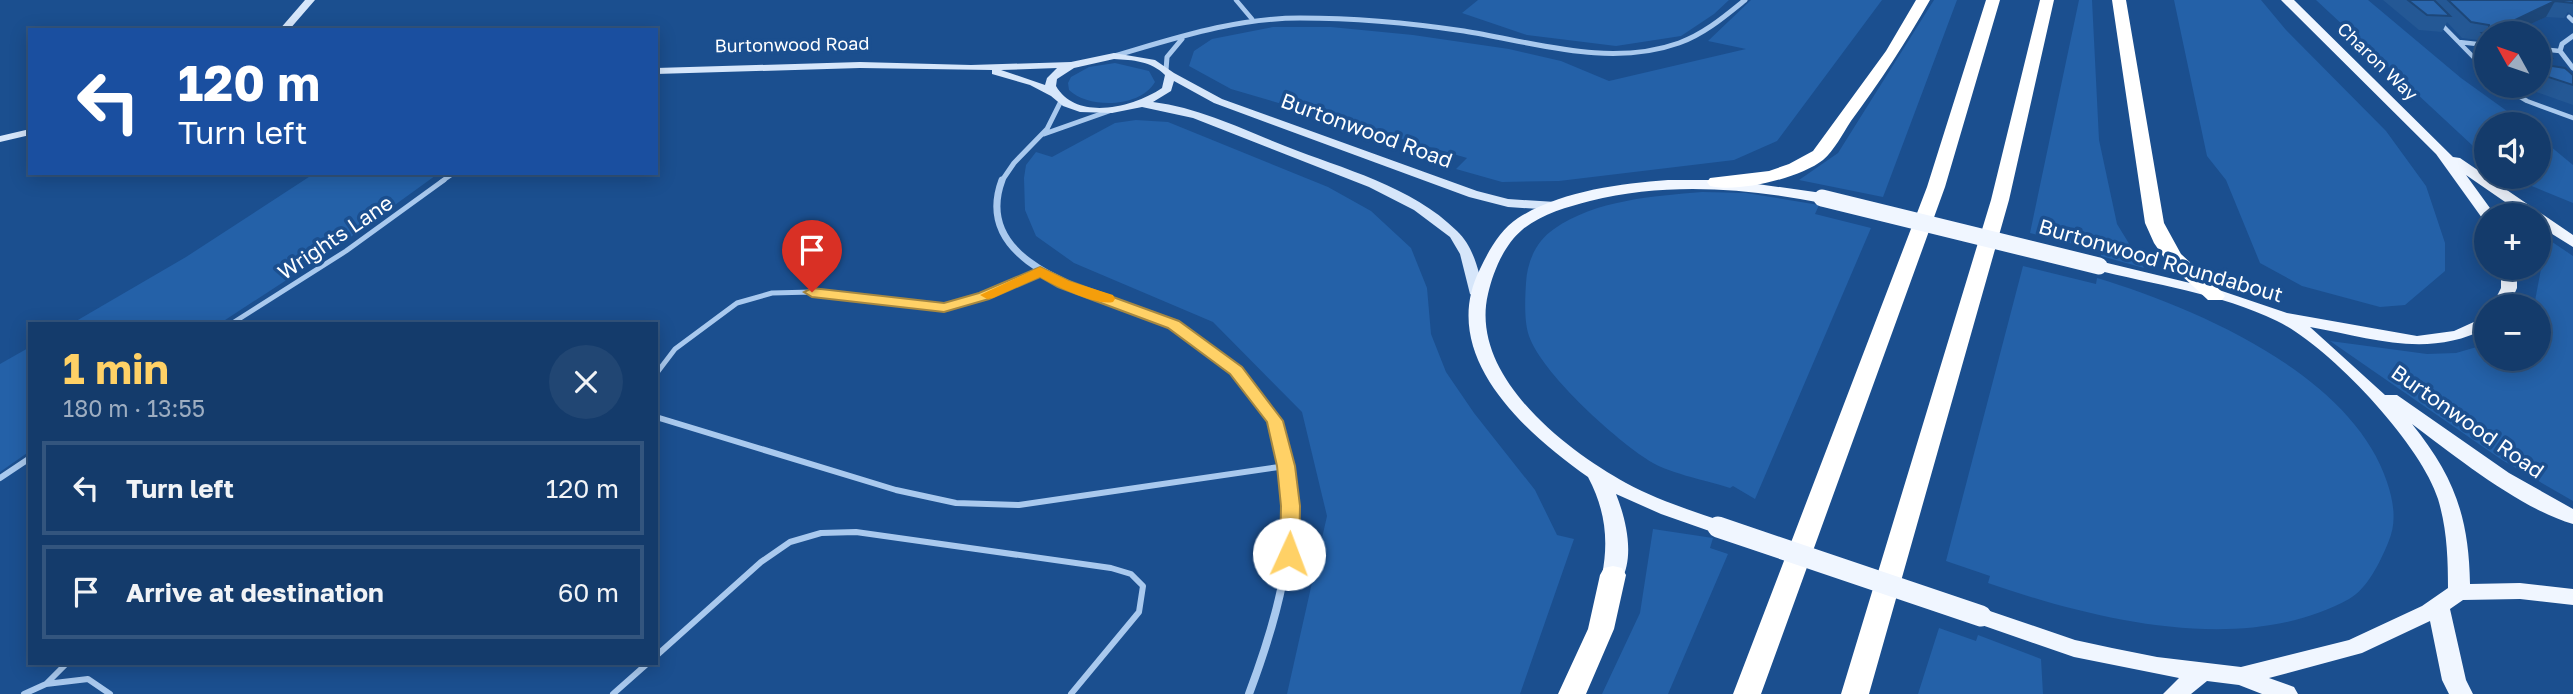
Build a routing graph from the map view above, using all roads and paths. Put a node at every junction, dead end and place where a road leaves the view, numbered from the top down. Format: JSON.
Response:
{"nodes":[{"id":1,"x":310,"y":0,"type":"edge"},
{"id":2,"x":1236,"y":0,"type":"edge"},
{"id":3,"x":1745,"y":0,"type":"edge"},
{"id":4,"x":1909,"y":0,"type":"edge"},
{"id":5,"x":1923,"y":0,"type":"edge"},
{"id":6,"x":1993,"y":0,"type":"edge"},
{"id":7,"x":2047,"y":0,"type":"edge"},
{"id":8,"x":2119,"y":0,"type":"edge"},
{"id":9,"x":2287,"y":0,"type":"edge"},
{"id":10,"x":1252,"y":19,"type":"junction"},
{"id":11,"x":2438,"y":21,"type":"edge"},
{"id":12,"x":286,"y":28,"type":"edge"},
{"id":13,"x":1185,"y":36,"type":"junction"},
{"id":14,"x":2573,"y":36,"type":"edge"},
{"id":15,"x":2459,"y":42,"type":"junction"},
{"id":16,"x":2474,"y":44,"type":"edge"},
{"id":17,"x":2552,"y":50,"type":"edge"},
{"id":18,"x":2560,"y":51,"type":"junction"},
{"id":19,"x":1893,"y":52,"type":"junction"},
{"id":20,"x":1114,"y":56,"type":"junction"},
{"id":21,"x":2474,"y":58,"type":"edge"},
{"id":22,"x":1070,"y":65,"type":"junction"},
{"id":23,"x":971,"y":68,"type":"junction"},
{"id":24,"x":2573,"y":68,"type":"edge"},
{"id":25,"x":658,"y":71,"type":"edge"},
{"id":26,"x":1168,"y":73,"type":"junction"},
{"id":27,"x":1057,"y":97,"type":"junction"},
{"id":28,"x":2522,"y":98,"type":"edge"},
{"id":29,"x":1144,"y":104,"type":"junction"},
{"id":30,"x":1114,"y":110,"type":"junction"},
{"id":31,"x":2573,"y":118,"type":"edge"},
{"id":32,"x":28,"y":132,"type":"edge"},
{"id":33,"x":1044,"y":134,"type":"junction"},
{"id":34,"x":0,"y":139,"type":"edge"},
{"id":35,"x":2441,"y":151,"type":"junction"},
{"id":36,"x":451,"y":175,"type":"edge"},
{"id":37,"x":1716,"y":182,"type":"junction"},
{"id":38,"x":2478,"y":203,"type":"edge"},
{"id":39,"x":2517,"y":203,"type":"edge"},
{"id":40,"x":1556,"y":206,"type":"junction"},
{"id":41,"x":2551,"y":227,"type":"edge"},
{"id":42,"x":2573,"y":242,"type":"edge"},
{"id":43,"x":1040,"y":271,"type":"junction"},
{"id":44,"x":1477,"y":294,"type":"junction"},
{"id":45,"x":2215,"y":296,"type":"junction"},
{"id":46,"x":2282,"y":317,"type":"junction"},
{"id":47,"x":234,"y":322,"type":"edge"},
{"id":48,"x":2474,"y":328,"type":"edge"},
{"id":49,"x":2338,"y":359,"type":"junction"},
{"id":50,"x":658,"y":371,"type":"edge"},
{"id":51,"x":658,"y":416,"type":"edge"},
{"id":52,"x":28,"y":459,"type":"edge"},
{"id":53,"x":1286,"y":466,"type":"junction"},
{"id":54,"x":1595,"y":473,"type":"junction"},
{"id":55,"x":0,"y":478,"type":"edge"},
{"id":56,"x":2573,"y":517,"type":"edge"},
{"id":57,"x":1613,"y":575,"type":"joint"},
{"id":58,"x":2459,"y":592,"type":"junction"},
{"id":59,"x":2573,"y":597,"type":"edge"},
{"id":60,"x":2438,"y":606,"type":"junction"},
{"id":61,"x":658,"y":654,"type":"edge"},
{"id":62,"x":65,"y":665,"type":"edge"},
{"id":63,"x":646,"y":665,"type":"edge"},
{"id":64,"x":2202,"y":671,"type":"junction"},
{"id":65,"x":2241,"y":676,"type":"junction"},
{"id":66,"x":46,"y":684,"type":"junction"},
{"id":67,"x":24,"y":694,"type":"edge"},
{"id":68,"x":110,"y":694,"type":"edge"},
{"id":69,"x":613,"y":694,"type":"edge"},
{"id":70,"x":1071,"y":694,"type":"edge"},
{"id":71,"x":1249,"y":694,"type":"edge"},
{"id":72,"x":1573,"y":694,"type":"edge"},
{"id":73,"x":1747,"y":694,"type":"edge"},
{"id":74,"x":1855,"y":694,"type":"edge"},
{"id":75,"x":2175,"y":694,"type":"edge"},
{"id":76,"x":2286,"y":694,"type":"edge"},
{"id":77,"x":2461,"y":694,"type":"edge"}],
"edges":[{"from":1,"to":12,"type":"street"},
{"from":2,"to":10,"type":"lane"},
{"from":3,"to":10,"type":"street"},
{"from":4,"to":19,"type":"highway"},
{"from":5,"to":19,"type":"highway"},
{"from":6,"to":73,"type":"highway"},
{"from":7,"to":74,"type":"highway"},
{"from":8,"to":45,"type":"highway"},
{"from":9,"to":35,"type":"main road","name":"Charon Way"},
{"from":10,"to":13,"type":"street"},
{"from":11,"to":15,"type":"lane"},
{"from":13,"to":20,"type":"street"},
{"from":13,"to":26,"type":"street"},
{"from":14,"to":18,"type":"street"},
{"from":15,"to":16,"type":"lane"},
{"from":15,"to":21,"type":"lane"},
{"from":17,"to":18,"type":"lane"},
{"from":18,"to":24,"type":"street"},
{"from":19,"to":37,"type":"highway"},
{"from":20,"to":22,"type":"street","name":"Burtonwood Road"},
{"from":20,"to":26,"type":"street","name":"Burtonwood Road"},
{"from":22,"to":23,"type":"street","name":"Burtonwood Road"},
{"from":22,"to":27,"type":"street"},
{"from":23,"to":25,"type":"street","name":"Burtonwood Road"},
{"from":23,"to":27,"type":"street","name":"Burtonwood Road"},
{"from":26,"to":29,"type":"street"},
{"from":26,"to":40,"type":"street","name":"Burtonwood Road"},
{"from":27,"to":30,"type":"street","name":"Burtonwood Road"},
{"from":27,"to":33,"type":"street"},
{"from":28,"to":31,"type":"lane"},
{"from":29,"to":30,"type":"street","name":"Burtonwood Road"},
{"from":29,"to":44,"type":"street"},
{"from":30,"to":33,"type":"street"},
{"from":32,"to":34,"type":"street"},
{"from":33,"to":43,"type":"street"},
{"from":35,"to":38,"type":"main road","name":"Charon Way"},
{"from":35,"to":39,"type":"main road","name":"Charon Way"},
{"from":36,"to":47,"type":"lane","name":"Wrights Lane"},
{"from":37,"to":40,"type":"main road","name":"Burtonwood Roundabout"},
{"from":37,"to":45,"type":"main road","name":"Burtonwood Roundabout","bridge":true},
{"from":40,"to":44,"type":"main road","name":"Burtonwood Roundabout"},
{"from":41,"to":42,"type":"main road"},
{"from":43,"to":50,"type":"lane"},
{"from":43,"to":53,"type":"street"},
{"from":44,"to":54,"type":"main road","name":"Burtonwood Roundabout"},
{"from":45,"to":46,"type":"main road","name":"Burtonwood Roundabout"},
{"from":46,"to":48,"type":"main road"},
{"from":46,"to":49,"type":"main road","name":"Burtonwood Roundabout"},
{"from":49,"to":56,"type":"main road","name":"Burtonwood Road"},
{"from":49,"to":58,"type":"main road","name":"Burtonwood Roundabout"},
{"from":51,"to":53,"type":"lane"},
{"from":52,"to":55,"type":"lane"},
{"from":53,"to":71,"type":"street"},
{"from":54,"to":57,"type":"main road"},
{"from":54,"to":64,"type":"main road","name":"Burtonwood Roundabout","bridge":true},
{"from":57,"to":72,"type":"highway"},
{"from":58,"to":59,"type":"main road"},
{"from":58,"to":60,"type":"main road","name":"Burtonwood Roundabout"},
{"from":60,"to":65,"type":"main road","name":"Burtonwood Roundabout"},
{"from":60,"to":77,"type":"main road"},
{"from":61,"to":70,"type":"lane"},
{"from":62,"to":66,"type":"lane"},
{"from":63,"to":69,"type":"lane"},
{"from":64,"to":65,"type":"main road","name":"Burtonwood Roundabout"},
{"from":64,"to":75,"type":"main road"},
{"from":65,"to":76,"type":"main road"},
{"from":66,"to":67,"type":"lane"},
{"from":66,"to":68,"type":"lane"}]}
